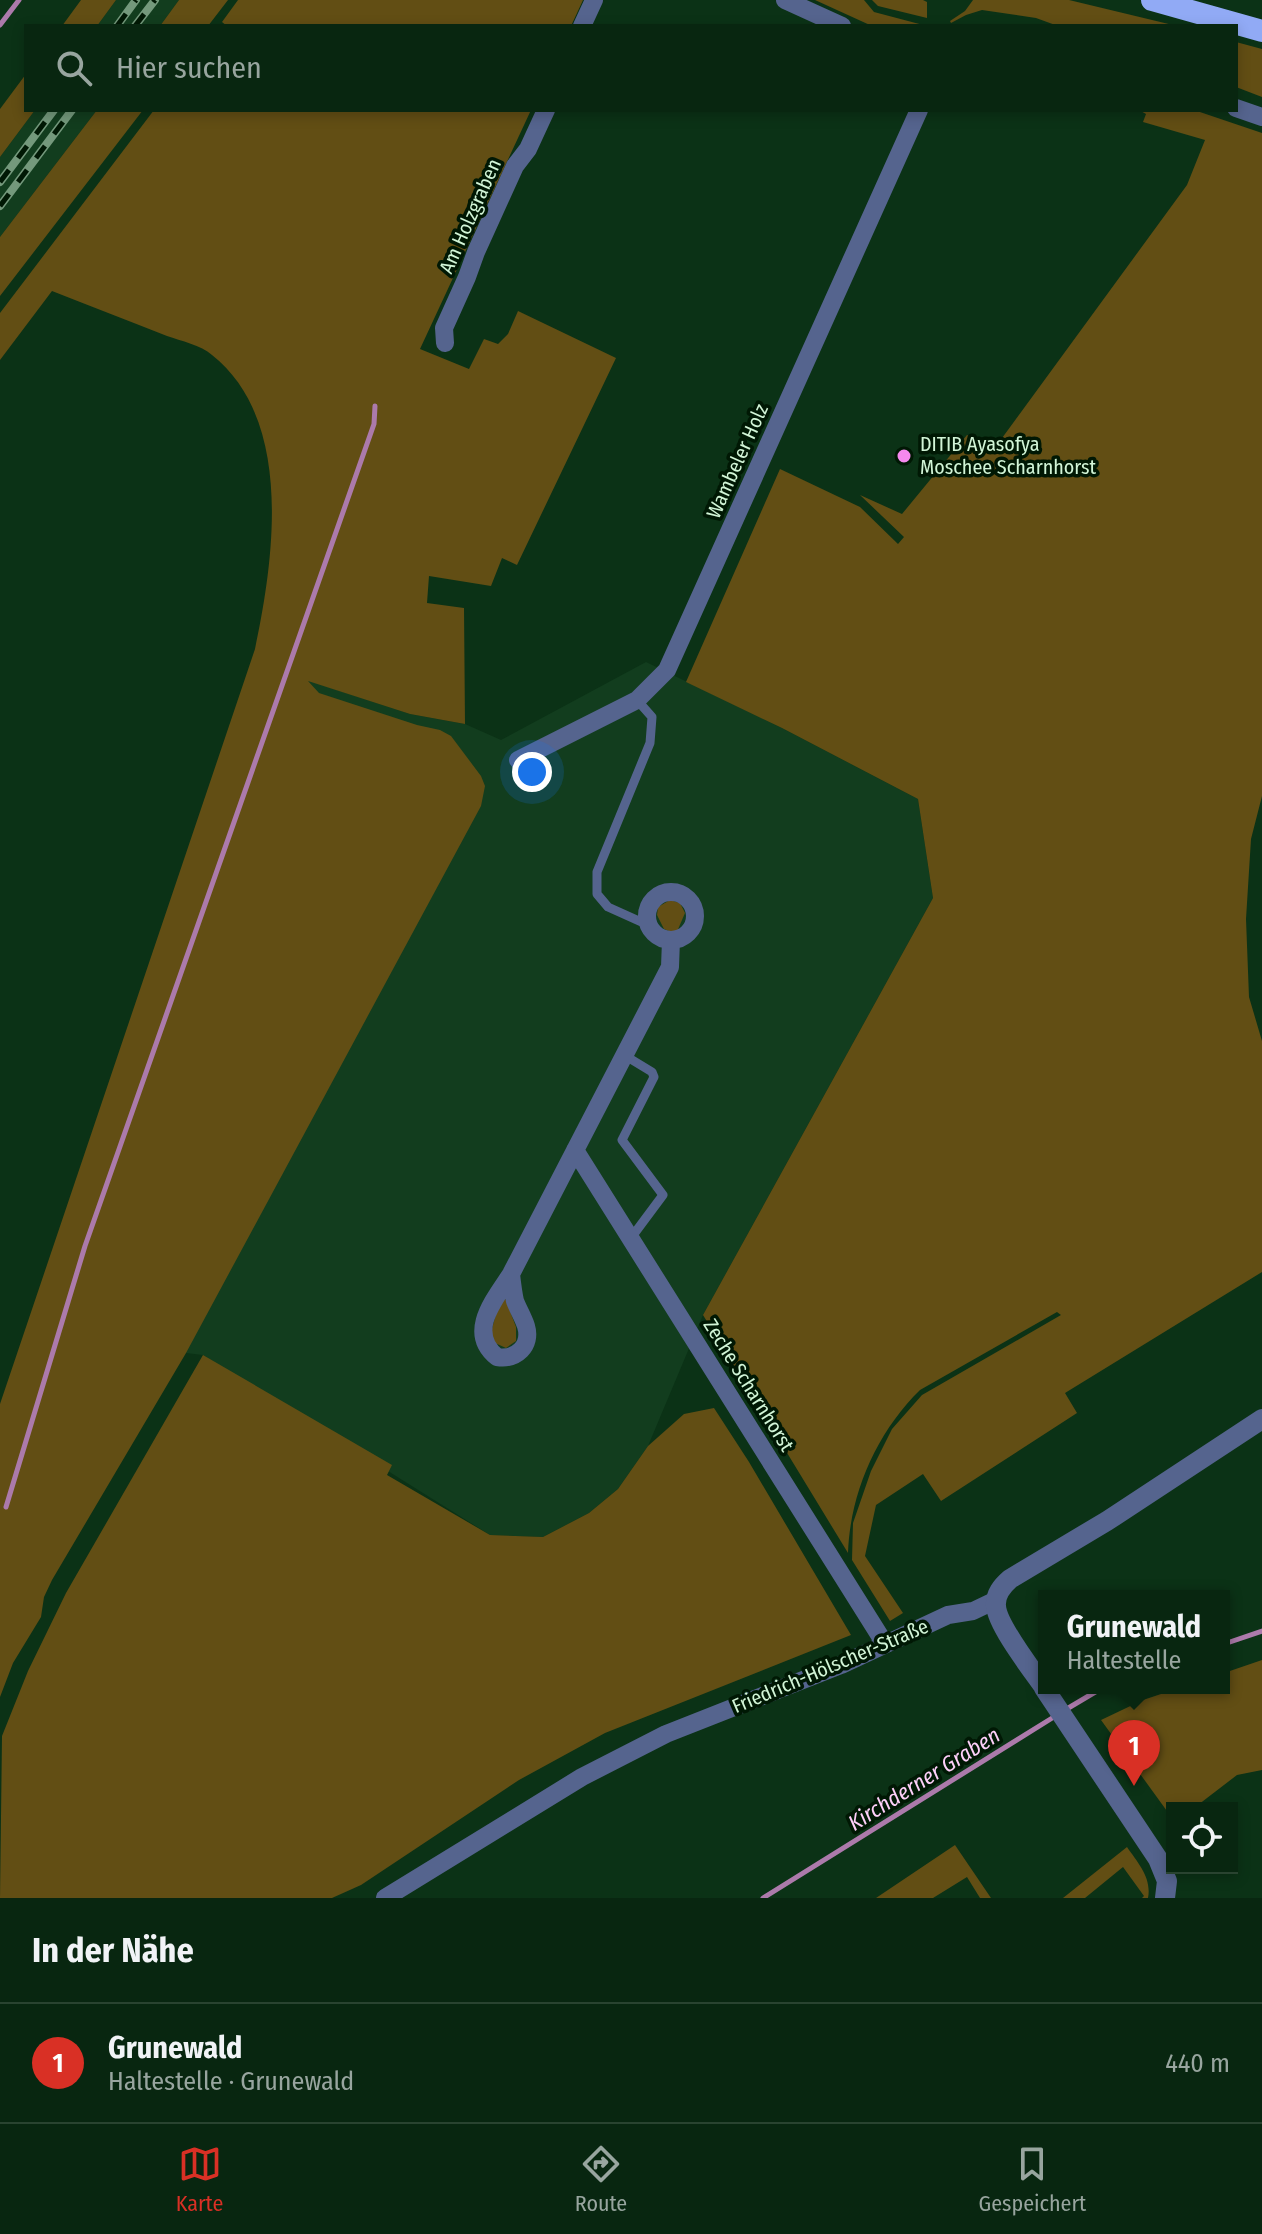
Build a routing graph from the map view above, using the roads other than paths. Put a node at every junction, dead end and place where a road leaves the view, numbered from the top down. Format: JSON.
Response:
{"nodes":[{"id":1,"x":594,"y":0,"type":"edge"},
{"id":2,"x":785,"y":0,"type":"edge"},
{"id":3,"x":1152,"y":0,"type":"edge"},
{"id":4,"x":583,"y":24,"type":"edge"},
{"id":5,"x":838,"y":24,"type":"edge"},
{"id":6,"x":1237,"y":24,"type":"edge"},
{"id":7,"x":1238,"y":24,"type":"edge"},
{"id":8,"x":1262,"y":31,"type":"edge"},
{"id":9,"x":1238,"y":109,"type":"edge"},
{"id":10,"x":545,"y":112,"type":"edge"},
{"id":11,"x":918,"y":112,"type":"edge"},
{"id":12,"x":1262,"y":117,"type":"edge"},
{"id":13,"x":445,"y":343,"type":"dead end"},
{"id":14,"x":637,"y":700,"type":"junction"},
{"id":15,"x":518,"y":760,"type":"dead end"},
{"id":16,"x":648,"y":925,"type":"junction"},
{"id":17,"x":671,"y":940,"type":"junction"},
{"id":18,"x":624,"y":1055,"type":"junction"},
{"id":19,"x":575,"y":1150,"type":"junction"},
{"id":20,"x":631,"y":1238,"type":"junction"},
{"id":21,"x":511,"y":1274,"type":"dead end"},
{"id":22,"x":1262,"y":1419,"type":"edge"},
{"id":23,"x":996,"y":1600,"type":"junction"},
{"id":24,"x":885,"y":1644,"type":"junction"},
{"id":25,"x":1038,"y":1678,"type":"edge"},
{"id":26,"x":1048,"y":1694,"type":"edge"},
{"id":27,"x":385,"y":1898,"type":"edge"},
{"id":28,"x":1165,"y":1898,"type":"edge"}],
"edges":[{"from":1,"to":4,"type":"street"},
{"from":2,"to":5,"type":"street"},
{"from":3,"to":6,"type":"highway"},
{"from":7,"to":8,"type":"highway"},
{"from":9,"to":12,"type":"street"},
{"from":10,"to":13,"type":"street","name":"Am Holzgraben"},
{"from":11,"to":14,"type":"street","name":"Wambeler Holz"},
{"from":14,"to":15,"type":"street","name":"Wambeler Holz"},
{"from":14,"to":16,"type":"lane"},
{"from":16,"to":17,"type":"street"},
{"from":16,"to":17,"type":"street"},
{"from":17,"to":18,"type":"street"},
{"from":18,"to":19,"type":"street"},
{"from":18,"to":20,"type":"lane"},
{"from":19,"to":20,"type":"street","name":"Zeche Scharnhorst"},
{"from":19,"to":21,"type":"street"},
{"from":20,"to":24,"type":"street","name":"Zeche Scharnhorst"},
{"from":22,"to":23,"type":"street","name":"Friedrich-Hölscher-Straße"},
{"from":23,"to":24,"type":"street","name":"Friedrich-Hölscher-Straße"},
{"from":23,"to":25,"type":"street"},
{"from":24,"to":27,"type":"street","name":"Friedrich-Hölscher-Straße"},
{"from":26,"to":28,"type":"street"}]}
